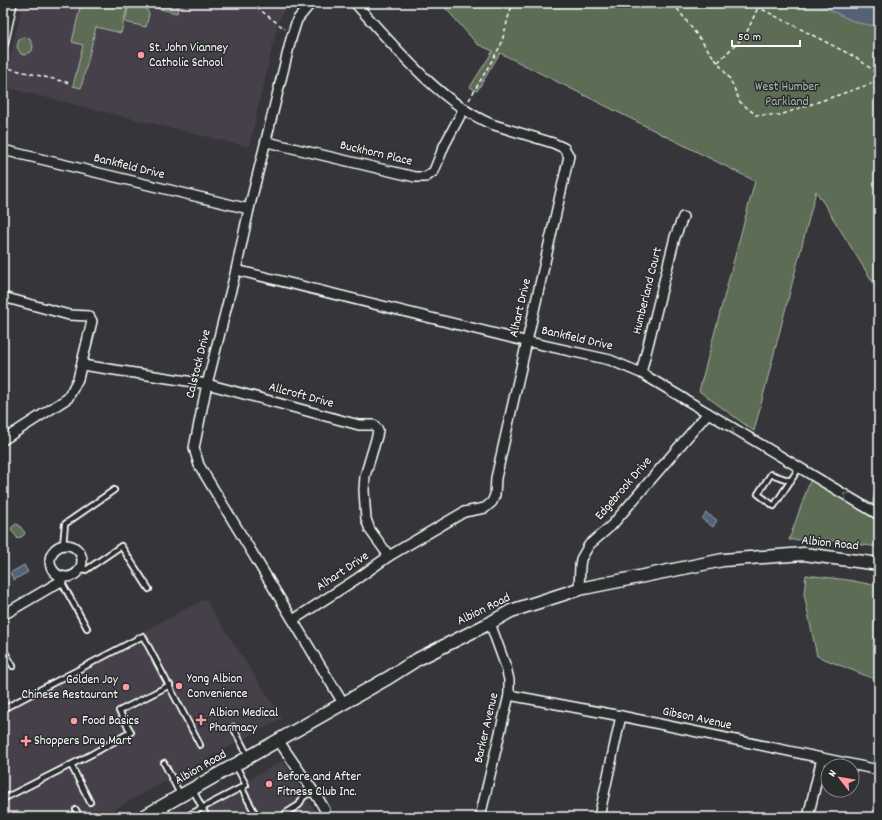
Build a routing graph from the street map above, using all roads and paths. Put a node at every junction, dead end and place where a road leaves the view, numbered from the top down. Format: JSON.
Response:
{"nodes":[{"id":1,"x":12,"y":3,"type":"edge"},
{"id":2,"x":251,"y":3,"type":"edge"},
{"id":3,"x":311,"y":3,"type":"edge"},
{"id":4,"x":355,"y":3,"type":"edge"},
{"id":5,"x":514,"y":3,"type":"edge"},
{"id":6,"x":673,"y":3,"type":"edge"},
{"id":7,"x":750,"y":3,"type":"edge"},
{"id":8,"x":760,"y":3,"type":"edge"},
{"id":9,"x":759,"y":6,"type":"junction"},
{"id":10,"x":5,"y":26,"type":"edge"},
{"id":11,"x":292,"y":35,"type":"junction"},
{"id":12,"x":3,"y":44,"type":"edge"},
{"id":13,"x":718,"y":62,"type":"junction"},
{"id":14,"x":3,"y":67,"type":"edge"},
{"id":15,"x":879,"y":75,"type":"edge"},
{"id":16,"x":879,"y":81,"type":"edge"},
{"id":17,"x":70,"y":83,"type":"dead end"},
{"id":18,"x":471,"y":95,"type":"dead end"},
{"id":19,"x":464,"y":108,"type":"junction"},
{"id":20,"x":267,"y":142,"type":"junction"},
{"id":21,"x":3,"y":150,"type":"edge"},
{"id":22,"x":249,"y":209,"type":"junction"},
{"id":23,"x":683,"y":216,"type":"dead end"},
{"id":24,"x":236,"y":270,"type":"junction"},
{"id":25,"x":3,"y":297,"type":"edge"},
{"id":26,"x":526,"y":341,"type":"junction"},
{"id":27,"x":82,"y":365,"type":"junction"},
{"id":28,"x":641,"y":373,"type":"junction"},
{"id":29,"x":207,"y":384,"type":"junction"},
{"id":30,"x":708,"y":413,"type":"junction"},
{"id":31,"x":3,"y":440,"type":"edge"},
{"id":32,"x":799,"y":468,"type":"junction"},
{"id":33,"x":791,"y":481,"type":"junction"},
{"id":34,"x":114,"y":490,"type":"dead end"},
{"id":35,"x":879,"y":515,"type":"edge"},
{"id":36,"x":63,"y":545,"type":"junction"},
{"id":37,"x":389,"y":556,"type":"junction"},
{"id":38,"x":879,"y":564,"type":"edge"},
{"id":39,"x":81,"y":568,"type":"junction"},
{"id":40,"x":62,"y":579,"type":"junction"},
{"id":41,"x":149,"y":589,"type":"dead end"},
{"id":42,"x":579,"y":589,"type":"junction"},
{"id":43,"x":3,"y":615,"type":"edge"},
{"id":44,"x":293,"y":620,"type":"junction"},
{"id":45,"x":490,"y":623,"type":"junction"},
{"id":46,"x":87,"y":628,"type":"dead end"},
{"id":47,"x":3,"y":649,"type":"edge"},
{"id":48,"x":13,"y":666,"type":"dead end"},
{"id":49,"x":170,"y":685,"type":"junction"},
{"id":50,"x":509,"y":695,"type":"junction"},
{"id":51,"x":343,"y":703,"type":"junction"},
{"id":52,"x":3,"y":709,"type":"edge"},
{"id":53,"x":621,"y":716,"type":"junction"},
{"id":54,"x":233,"y":727,"type":"dead end"},
{"id":55,"x":278,"y":740,"type":"junction"},
{"id":56,"x":200,"y":745,"type":"dead end"},
{"id":57,"x":249,"y":757,"type":"junction"},
{"id":58,"x":822,"y":758,"type":"edge"},
{"id":59,"x":70,"y":764,"type":"junction"},
{"id":60,"x":164,"y":764,"type":"dead end"},
{"id":61,"x":235,"y":765,"type":"junction"},
{"id":62,"x":820,"y":766,"type":"edge"},
{"id":63,"x":860,"y":766,"type":"edge"},
{"id":64,"x":879,"y":770,"type":"edge"},
{"id":65,"x":241,"y":787,"type":"junction"},
{"id":66,"x":192,"y":789,"type":"junction"},
{"id":67,"x":314,"y":791,"type":"junction"},
{"id":68,"x":181,"y":796,"type":"junction"},
{"id":69,"x":3,"y":799,"type":"edge"},
{"id":70,"x":90,"y":802,"type":"dead end"},
{"id":71,"x":163,"y":806,"type":"junction"},
{"id":72,"x":202,"y":808,"type":"junction"},
{"id":73,"x":76,"y":810,"type":"dead end"},
{"id":74,"x":286,"y":813,"type":"dead end"},
{"id":75,"x":80,"y":817,"type":"edge"},
{"id":76,"x":143,"y":817,"type":"edge"},
{"id":77,"x":169,"y":817,"type":"edge"},
{"id":78,"x":185,"y":817,"type":"edge"},
{"id":79,"x":207,"y":817,"type":"edge"},
{"id":80,"x":257,"y":817,"type":"edge"},
{"id":81,"x":325,"y":817,"type":"edge"},
{"id":82,"x":480,"y":817,"type":"edge"},
{"id":83,"x":599,"y":817,"type":"edge"},
{"id":84,"x":808,"y":817,"type":"edge"}],
"edges":[{"from":1,"to":10,"type":"street"},
{"from":2,"to":11,"type":"path"},
{"from":3,"to":11,"type":"street","name":"Calstock Drive"},
{"from":4,"to":19,"type":"street","name":"Alhart Drive"},
{"from":5,"to":18,"type":"path"},
{"from":6,"to":13,"type":"path"},
{"from":7,"to":9,"type":"path"},
{"from":8,"to":9,"type":"path"},
{"from":9,"to":13,"type":"path"},
{"from":9,"to":15,"type":"path"},
{"from":10,"to":12,"type":"street"},
{"from":11,"to":20,"type":"street","name":"Calstock Drive"},
{"from":13,"to":16,"type":"path"},
{"from":14,"to":17,"type":"path"},
{"from":19,"to":20,"type":"street","name":"Buckhorn Place"},
{"from":19,"to":26,"type":"street","name":"Alhart Drive"},
{"from":20,"to":22,"type":"street","name":"Calstock Drive"},
{"from":21,"to":22,"type":"street","name":"Bankfield Drive"},
{"from":22,"to":24,"type":"street","name":"Calstock Drive"},
{"from":23,"to":28,"type":"street","name":"Humberland Court"},
{"from":24,"to":26,"type":"street","name":"Bankfield Drive"},
{"from":24,"to":29,"type":"street","name":"Calstock Drive"},
{"from":25,"to":27,"type":"street"},
{"from":26,"to":28,"type":"street","name":"Bankfield Drive"},
{"from":26,"to":37,"type":"street","name":"Alhart Drive"},
{"from":27,"to":29,"type":"street","name":"Allcroft Drive"},
{"from":27,"to":31,"type":"street"},
{"from":28,"to":30,"type":"street","name":"Bankfield Drive"},
{"from":29,"to":37,"type":"street","name":"Allcroft Drive"},
{"from":29,"to":44,"type":"street","name":"Calstock Drive"},
{"from":32,"to":30,"type":"street","name":"Bankfield Drive","one_way":true},
{"from":30,"to":42,"type":"street","name":"Edgebrook Drive"},
{"from":32,"to":33,"type":"lane"},
{"from":35,"to":32,"type":"street","name":"Bankfield Drive","one_way":true},
{"from":33,"to":33,"type":"lane"},
{"from":34,"to":36,"type":"lane"},
{"from":36,"to":39,"type":"street"},
{"from":36,"to":40,"type":"street"},
{"from":37,"to":44,"type":"street","name":"Alhart Drive"},
{"from":38,"to":42,"type":"main road","name":"Albion Road"},
{"from":39,"to":40,"type":"street"},
{"from":39,"to":41,"type":"lane"},
{"from":40,"to":43,"type":"street"},
{"from":40,"to":46,"type":"lane"},
{"from":42,"to":45,"type":"main road","name":"Albion Road"},
{"from":44,"to":51,"type":"street","name":"Calstock Drive"},
{"from":45,"to":50,"type":"street","name":"Barker Avenue"},
{"from":45,"to":51,"type":"main road","name":"Albion Road"},
{"from":47,"to":48,"type":"lane"},
{"from":49,"to":52,"type":"lane"},
{"from":49,"to":56,"type":"lane"},
{"from":49,"to":59,"type":"lane"},
{"from":50,"to":53,"type":"street","name":"Gibson Avenue"},
{"from":50,"to":82,"type":"street","name":"Barker Avenue"},
{"from":51,"to":55,"type":"main road","name":"Albion Road"},
{"from":53,"to":58,"type":"street","name":"Gibson Avenue"},
{"from":53,"to":83,"type":"street"},
{"from":54,"to":57,"type":"lane"},
{"from":55,"to":57,"type":"main road","name":"Albion Road"},
{"from":55,"to":67,"type":"street"},
{"from":57,"to":61,"type":"main road","name":"Albion Road"},
{"from":59,"to":69,"type":"lane"},
{"from":59,"to":70,"type":"lane"},
{"from":60,"to":68,"type":"lane"},
{"from":61,"to":65,"type":"lane"},
{"from":61,"to":66,"type":"main road","name":"Albion Road"},
{"from":62,"to":84,"type":"street"},
{"from":63,"to":64,"type":"street","name":"Gibson Avenue"},
{"from":65,"to":72,"type":"lane"},
{"from":65,"to":80,"type":"lane"},
{"from":66,"to":68,"type":"main road","name":"Albion Road"},
{"from":66,"to":72,"type":"lane"},
{"from":67,"to":74,"type":"lane"},
{"from":67,"to":81,"type":"street"},
{"from":68,"to":71,"type":"main road","name":"Albion Road"},
{"from":71,"to":76,"type":"main road","name":"Albion Road"},
{"from":71,"to":77,"type":"lane"},
{"from":72,"to":78,"type":"lane"},
{"from":72,"to":79,"type":"lane"},
{"from":73,"to":75,"type":"lane"}]}
